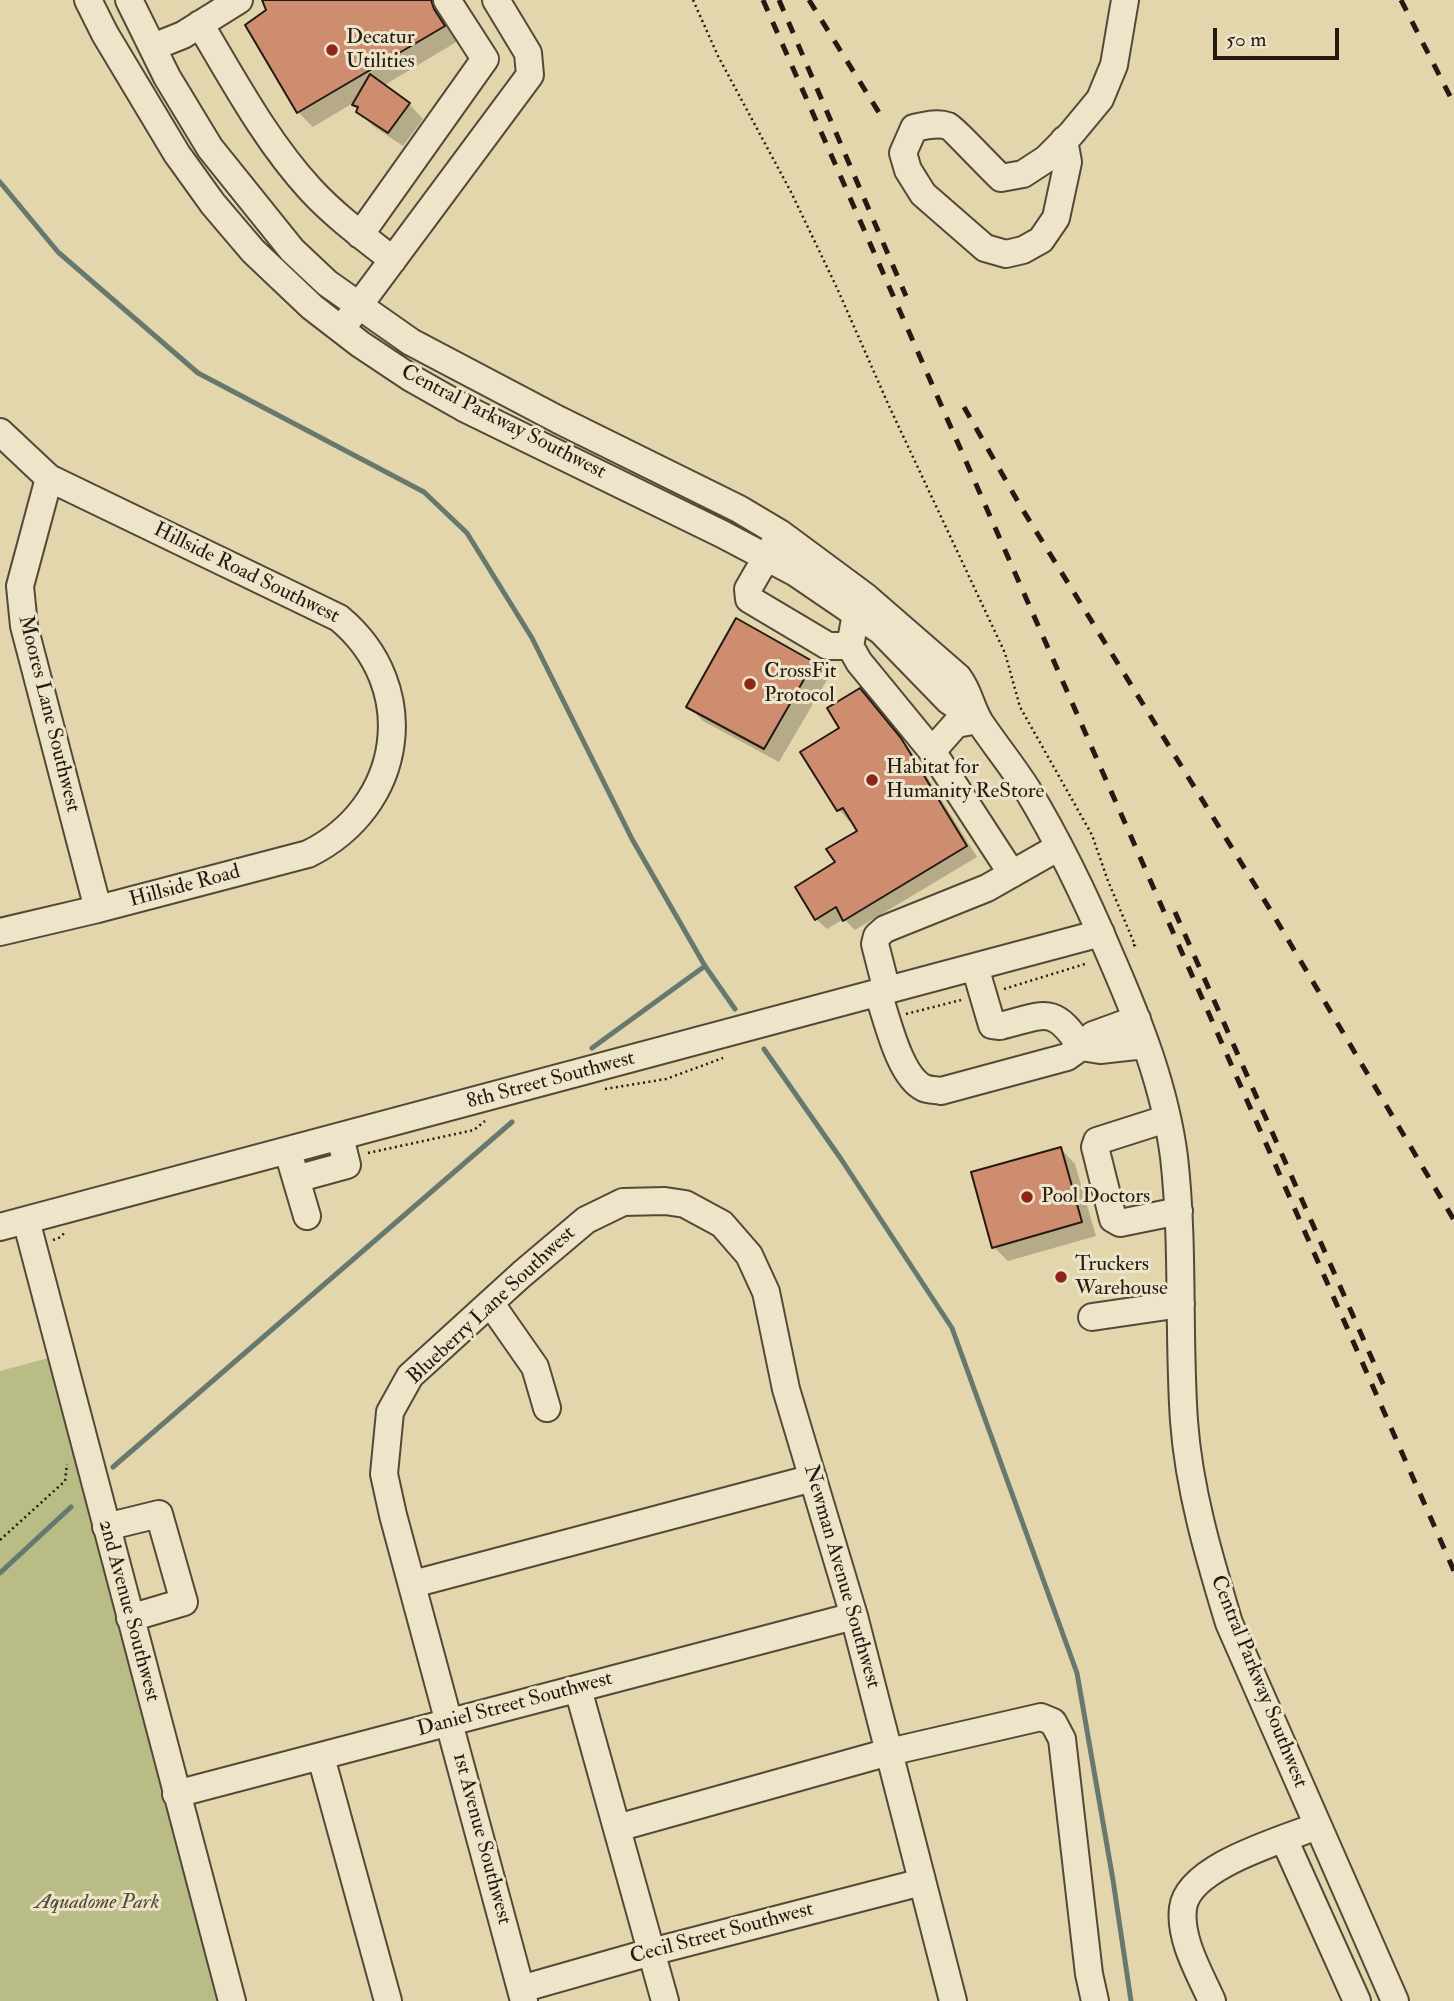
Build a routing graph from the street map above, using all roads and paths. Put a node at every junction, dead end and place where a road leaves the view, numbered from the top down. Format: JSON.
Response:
{"nodes":[{"id":1,"x":88,"y":0,"type":"edge"},
{"id":2,"x":129,"y":0,"type":"edge"},
{"id":3,"x":239,"y":0,"type":"edge"},
{"id":4,"x":447,"y":0,"type":"edge"},
{"id":5,"x":496,"y":0,"type":"edge"},
{"id":6,"x":693,"y":0,"type":"edge"},
{"id":7,"x":1125,"y":0,"type":"edge"},
{"id":8,"x":200,"y":24,"type":"junction"},
{"id":9,"x":153,"y":47,"type":"junction"},
{"id":10,"x":478,"y":69,"type":"junction"},
{"id":11,"x":513,"y":98,"type":"junction"},
{"id":12,"x":1065,"y":140,"type":"junction"},
{"id":13,"x":360,"y":235,"type":"junction"},
{"id":14,"x":393,"y":260,"type":"junction"},
{"id":15,"x":359,"y":307,"type":"junction"},
{"id":16,"x":340,"y":329,"type":"junction"},
{"id":17,"x":0,"y":432,"type":"edge"},
{"id":18,"x":49,"y":478,"type":"junction"},
{"id":19,"x":781,"y":534,"type":"junction"},
{"id":20,"x":766,"y":557,"type":"junction"},
{"id":21,"x":856,"y":614,"type":"junction"},
{"id":22,"x":850,"y":646,"type":"junction"},
{"id":23,"x":978,"y":720,"type":"junction"},
{"id":24,"x":932,"y":751,"type":"junction"},
{"id":25,"x":358,"y":818,"type":"joint"},
{"id":26,"x":1059,"y":847,"type":"junction"},
{"id":27,"x":1012,"y":874,"type":"junction"},
{"id":28,"x":98,"y":909,"type":"junction"},
{"id":29,"x":0,"y":932,"type":"edge"},
{"id":30,"x":1101,"y":933,"type":"junction"},
{"id":31,"x":1131,"y":946,"type":"dead end"},
{"id":32,"x":975,"y":967,"type":"junction"},
{"id":33,"x":883,"y":992,"type":"junction"},
{"id":34,"x":1137,"y":1019,"type":"junction"},
{"id":35,"x":1145,"y":1045,"type":"junction"},
{"id":36,"x":1081,"y":1047,"type":"junction"},
{"id":37,"x":1166,"y":1119,"type":"junction"},
{"id":38,"x":340,"y":1137,"type":"junction"},
{"id":39,"x":288,"y":1151,"type":"junction"},
{"id":40,"x":296,"y":1179,"type":"junction"},
{"id":41,"x":665,"y":1201,"type":"joint"},
{"id":42,"x":1179,"y":1211,"type":"junction"},
{"id":43,"x":307,"y":1216,"type":"dead end"},
{"id":44,"x":26,"y":1220,"type":"junction"},
{"id":45,"x":0,"y":1227,"type":"edge"},
{"id":46,"x":491,"y":1304,"type":"junction"},
{"id":47,"x":1181,"y":1304,"type":"junction"},
{"id":48,"x":1091,"y":1317,"type":"dead end"},
{"id":49,"x":547,"y":1408,"type":"dead end"},
{"id":50,"x":64,"y":1453,"type":"dead end"},
{"id":51,"x":384,"y":1474,"type":"joint"},
{"id":52,"x":813,"y":1478,"type":"junction"},
{"id":53,"x":106,"y":1527,"type":"junction"},
{"id":54,"x":0,"y":1540,"type":"edge"},
{"id":55,"x":413,"y":1584,"type":"junction"},
{"id":56,"x":854,"y":1616,"type":"junction"},
{"id":57,"x":130,"y":1618,"type":"junction"},
{"id":58,"x":578,"y":1689,"type":"junction"},
{"id":59,"x":451,"y":1723,"type":"junction"},
{"id":60,"x":889,"y":1752,"type":"junction"},
{"id":61,"x":321,"y":1757,"type":"junction"},
{"id":62,"x":176,"y":1794,"type":"junction"},
{"id":63,"x":1317,"y":1826,"type":"junction"},
{"id":64,"x":617,"y":1828,"type":"junction"},
{"id":65,"x":1284,"y":1839,"type":"junction"},
{"id":66,"x":922,"y":1882,"type":"junction"},
{"id":67,"x":651,"y":1952,"type":"junction"},
{"id":68,"x":523,"y":1995,"type":"edge"},
{"id":69,"x":232,"y":2001,"type":"edge"},
{"id":70,"x":388,"y":2001,"type":"edge"},
{"id":71,"x":665,"y":2001,"type":"edge"},
{"id":72,"x":953,"y":2001,"type":"edge"},
{"id":73,"x":1095,"y":2001,"type":"edge"},
{"id":74,"x":1212,"y":2001,"type":"edge"},
{"id":75,"x":1357,"y":2001,"type":"edge"},
{"id":76,"x":1395,"y":2001,"type":"edge"}],
"edges":[{"from":1,"to":16,"type":"street","name":"Central Parkway Southwest"},
{"from":2,"to":9,"type":"street","name":"Central Parkway Southwest"},
{"from":3,"to":8,"type":"street"},
{"from":4,"to":10,"type":"street"},
{"from":5,"to":11,"type":"street"},
{"from":6,"to":31,"type":"path"},
{"from":7,"to":12,"type":"street"},
{"from":8,"to":9,"type":"street"},
{"from":8,"to":13,"type":"street"},
{"from":9,"to":15,"type":"street","name":"Central Parkway Southwest"},
{"from":10,"to":11,"type":"street"},
{"from":10,"to":13,"type":"street"},
{"from":11,"to":14,"type":"street"},
{"from":12,"to":12,"type":"street"},
{"from":13,"to":14,"type":"street"},
{"from":14,"to":15,"type":"street"},
{"from":15,"to":16,"type":"street"},
{"from":15,"to":19,"type":"street","name":"Central Parkway Southwest"},
{"from":16,"to":20,"type":"street","name":"Central Parkway Southwest"},
{"from":17,"to":18,"type":"street","name":"Hillside Road Southwest"},
{"from":18,"to":25,"type":"street","name":"Hillside Road Southwest"},
{"from":18,"to":28,"type":"street","name":"Moores Lane Southwest"},
{"from":19,"to":20,"type":"street"},
{"from":19,"to":23,"type":"street","name":"Central Parkway Southwest"},
{"from":20,"to":21,"type":"street","name":"Central Parkway Southwest"},
{"from":20,"to":22,"type":"street"},
{"from":21,"to":22,"type":"street"},
{"from":21,"to":23,"type":"street","name":"Central Parkway Southwest"},
{"from":22,"to":24,"type":"street"},
{"from":23,"to":24,"type":"street"},
{"from":23,"to":26,"type":"street","name":"Central Parkway Southwest"},
{"from":24,"to":27,"type":"street"},
{"from":25,"to":28,"type":"street","name":"Hillside Road"},
{"from":26,"to":27,"type":"street"},
{"from":26,"to":30,"type":"street","name":"Central Parkway Southwest"},
{"from":27,"to":33,"type":"street"},
{"from":28,"to":29,"type":"street","name":"Hillside Road"},
{"from":30,"to":32,"type":"street","name":"8th Street Southwest"},
{"from":30,"to":34,"type":"street","name":"Central Parkway Southwest"},
{"from":32,"to":33,"type":"street","name":"8th Street Southwest"},
{"from":32,"to":36,"type":"street"},
{"from":33,"to":36,"type":"street"},
{"from":33,"to":38,"type":"street","name":"8th Street Southwest"},
{"from":34,"to":35,"type":"street","name":"Central Parkway Southwest"},
{"from":34,"to":36,"type":"street"},
{"from":35,"to":36,"type":"street"},
{"from":35,"to":37,"type":"street","name":"Central Parkway Southwest"},
{"from":37,"to":42,"type":"street","name":"Central Parkway Southwest"},
{"from":37,"to":42,"type":"street"},
{"from":38,"to":39,"type":"street","name":"8th Street Southwest"},
{"from":38,"to":40,"type":"street"},
{"from":39,"to":40,"type":"street"},
{"from":39,"to":44,"type":"street","name":"8th Street Southwest"},
{"from":40,"to":43,"type":"street"},
{"from":41,"to":46,"type":"street","name":"Blueberry Lane Southwest"},
{"from":41,"to":52,"type":"street","name":"Newman Avenue Southwest"},
{"from":42,"to":47,"type":"street","name":"Central Parkway Southwest"},
{"from":44,"to":45,"type":"street","name":"8th Street Southwest"},
{"from":44,"to":53,"type":"street","name":"2nd Avenue Southwest"},
{"from":46,"to":49,"type":"street"},
{"from":46,"to":51,"type":"street","name":"Blueberry Lane Southwest"},
{"from":47,"to":48,"type":"street"},
{"from":47,"to":63,"type":"street","name":"Central Parkway Southwest"},
{"from":50,"to":54,"type":"path"},
{"from":51,"to":55,"type":"street","name":"1st Avenue Southwest"},
{"from":52,"to":55,"type":"street"},
{"from":52,"to":56,"type":"street","name":"Newman Avenue Southwest"},
{"from":53,"to":57,"type":"street","name":"2nd Avenue Southwest"},
{"from":53,"to":57,"type":"street"},
{"from":55,"to":59,"type":"street","name":"1st Avenue Southwest"},
{"from":56,"to":58,"type":"street","name":"Daniel Street Southwest"},
{"from":56,"to":60,"type":"street","name":"Newman Avenue Southwest"},
{"from":57,"to":62,"type":"street","name":"2nd Avenue Southwest"},
{"from":58,"to":59,"type":"street","name":"Daniel Street Southwest"},
{"from":58,"to":64,"type":"street"},
{"from":59,"to":61,"type":"street","name":"Daniel Street Southwest"},
{"from":59,"to":68,"type":"street","name":"1st Avenue Southwest"},
{"from":60,"to":64,"type":"street"},
{"from":60,"to":66,"type":"street","name":"Newman Avenue Southwest"},
{"from":60,"to":73,"type":"street"},
{"from":61,"to":62,"type":"street","name":"Daniel Street Southwest"},
{"from":61,"to":70,"type":"street"},
{"from":62,"to":69,"type":"street","name":"2nd Avenue Southwest"},
{"from":63,"to":65,"type":"street"},
{"from":63,"to":76,"type":"street","name":"Central Parkway Southwest"},
{"from":64,"to":67,"type":"street"},
{"from":65,"to":74,"type":"street"},
{"from":65,"to":75,"type":"street"},
{"from":66,"to":67,"type":"street","name":"Cecil Street Southwest"},
{"from":66,"to":72,"type":"street","name":"Newman Avenue Southwest"},
{"from":67,"to":68,"type":"street","name":"Cecil Street Southwest"},
{"from":67,"to":71,"type":"street"}]}
